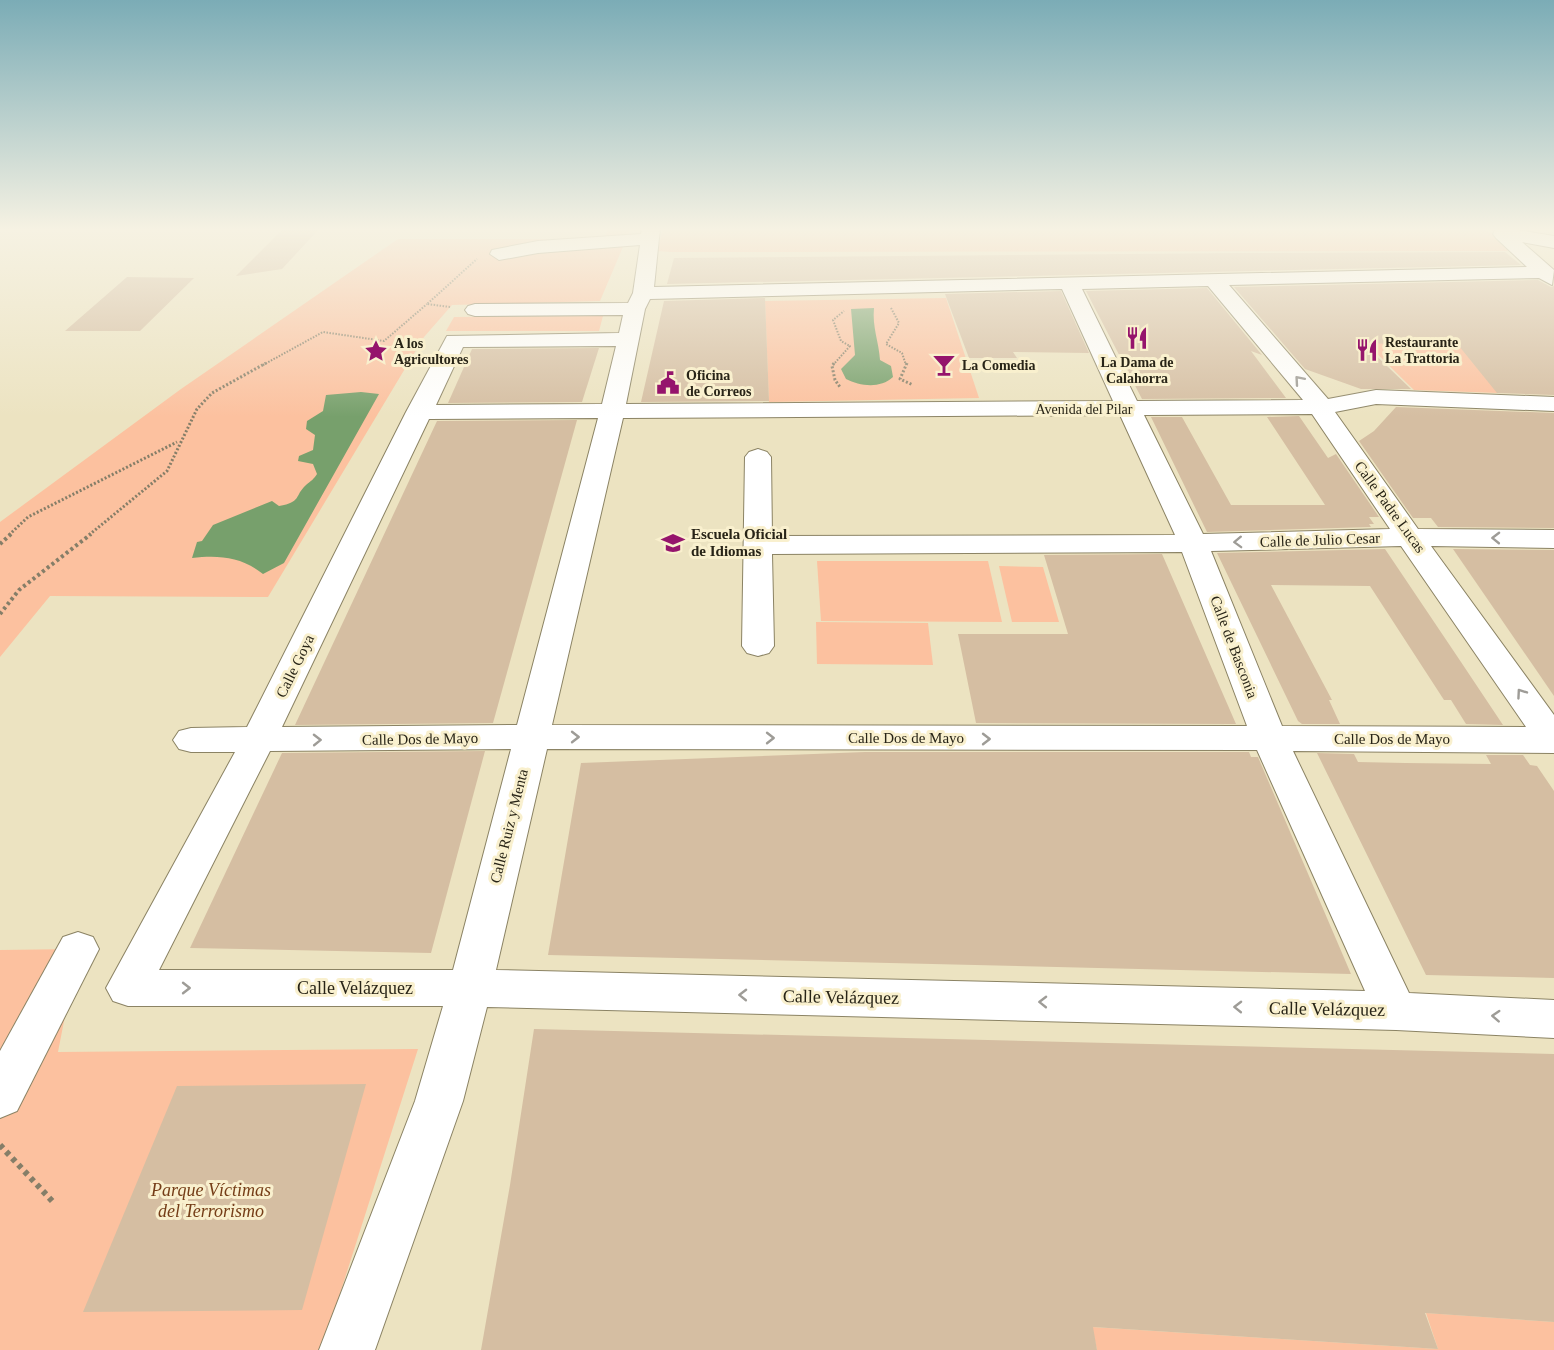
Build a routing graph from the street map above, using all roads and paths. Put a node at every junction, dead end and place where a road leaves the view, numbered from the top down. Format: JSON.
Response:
{"nodes":[{"id":1,"x":441,"y":291,"type":"edge"},
{"id":2,"x":641,"y":291,"type":"edge"},
{"id":3,"x":806,"y":291,"type":"edge"},
{"id":4,"x":856,"y":291,"type":"edge"},
{"id":5,"x":883,"y":291,"type":"edge"},
{"id":6,"x":1073,"y":291,"type":"edge"},
{"id":7,"x":1223,"y":291,"type":"edge"},
{"id":8,"x":639,"y":301,"type":"junction"},
{"id":9,"x":427,"y":304,"type":"junction"},
{"id":10,"x":475,"y":310,"type":"joint"},
{"id":11,"x":629,"y":339,"type":"junction"},
{"id":12,"x":1554,"y":405,"type":"edge"},
{"id":13,"x":1322,"y":407,"type":"junction"},
{"id":14,"x":1130,"y":408,"type":"junction"},
{"id":15,"x":847,"y":410,"type":"junction"},
{"id":16,"x":925,"y":410,"type":"junction"},
{"id":17,"x":418,"y":412,"type":"junction"},
{"id":18,"x":612,"y":412,"type":"junction"},
{"id":19,"x":179,"y":442,"type":"junction"},
{"id":20,"x":758,"y":457,"type":"dead end"},
{"id":21,"x":1412,"y":537,"type":"junction"},
{"id":22,"x":1554,"y":539,"type":"edge"},
{"id":23,"x":1193,"y":543,"type":"junction"},
{"id":24,"x":0,"y":544,"type":"edge"},
{"id":25,"x":757,"y":545,"type":"junction"},
{"id":26,"x":0,"y":614,"type":"edge"},
{"id":27,"x":758,"y":646,"type":"dead end"},
{"id":28,"x":531,"y":737,"type":"junction"},
{"id":29,"x":191,"y":740,"type":"dead end"},
{"id":30,"x":1270,"y":740,"type":"junction"},
{"id":31,"x":1554,"y":740,"type":"edge"},
{"id":32,"x":258,"y":741,"type":"junction"},
{"id":33,"x":78,"y":949,"type":"dead end"},
{"id":34,"x":128,"y":988,"type":"joint"},
{"id":35,"x":470,"y":988,"type":"junction"},
{"id":36,"x":1396,"y":1011,"type":"junction"},
{"id":37,"x":1554,"y":1019,"type":"edge"},
{"id":38,"x":0,"y":1096,"type":"edge"},
{"id":39,"x":0,"y":1144,"type":"edge"},
{"id":40,"x":54,"y":1203,"type":"dead end"},
{"id":41,"x":347,"y":1350,"type":"edge"}],
"edges":[{"from":1,"to":9,"type":"path"},
{"from":2,"to":8,"type":"street","name":"Calle Ruiz y Menta"},
{"from":3,"to":8,"type":"street"},
{"from":4,"to":15,"type":"path"},
{"from":5,"to":16,"type":"path"},
{"from":6,"to":14,"type":"street","name":"Calle de Basconia"},
{"from":13,"to":7,"type":"street","name":"Calle Padre Lucas","one_way":true},
{"from":8,"to":10,"type":"street"},
{"from":8,"to":11,"type":"street","name":"Calle Ruiz y Menta"},
{"from":9,"to":10,"type":"path"},
{"from":9,"to":19,"type":"path"},
{"from":11,"to":17,"type":"street","name":"Calle Goya"},
{"from":11,"to":18,"type":"street","name":"Calle Ruiz y Menta"},
{"from":12,"to":13,"type":"street","name":"Avenida del Pilar"},
{"from":13,"to":14,"type":"street","name":"Avenida del Pilar"},
{"from":13,"to":21,"type":"street","name":"Calle Padre Lucas"},
{"from":14,"to":16,"type":"street","name":"Avenida del Pilar"},
{"from":14,"to":23,"type":"street","name":"Calle de Basconia"},
{"from":15,"to":16,"type":"street","name":"Avenida del Pilar"},
{"from":15,"to":18,"type":"street","name":"Avenida del Pilar"},
{"from":17,"to":18,"type":"street","name":"Avenida del Pilar"},
{"from":17,"to":32,"type":"street","name":"Calle Goya"},
{"from":18,"to":28,"type":"street","name":"Calle Ruiz y Menta"},
{"from":19,"to":24,"type":"path"},
{"from":19,"to":26,"type":"path"},
{"from":20,"to":25,"type":"street"},
{"from":22,"to":21,"type":"street","name":"Calle de Julio Cesar","one_way":true},
{"from":21,"to":23,"type":"street","name":"Calle de Julio Cesar","one_way":true},
{"from":31,"to":21,"type":"street","name":"Calle Padre Lucas","one_way":true},
{"from":23,"to":25,"type":"street","name":"Calle de Julio Cesar"},
{"from":23,"to":30,"type":"street","name":"Calle de Basconia"},
{"from":25,"to":27,"type":"street"},
{"from":28,"to":30,"type":"street","name":"Calle Dos de Mayo","one_way":true},
{"from":32,"to":28,"type":"street","name":"Calle Dos de Mayo","one_way":true},
{"from":28,"to":35,"type":"street","name":"Calle Ruiz y Menta"},
{"from":29,"to":32,"type":"street","name":"Calle Dos de Mayo"},
{"from":30,"to":31,"type":"street","name":"Calle Dos de Mayo"},
{"from":30,"to":36,"type":"street","name":"Calle de Basconia"},
{"from":32,"to":34,"type":"street","name":"Calle Goya"},
{"from":33,"to":38,"type":"street"},
{"from":34,"to":35,"type":"street","name":"Calle Velázquez","one_way":true},
{"from":36,"to":35,"type":"street","name":"Calle Velázquez","one_way":true},
{"from":35,"to":41,"type":"street","name":"Calle Ruiz y Menta"},
{"from":37,"to":36,"type":"street","name":"Calle Velázquez","one_way":true},
{"from":39,"to":40,"type":"path"}]}
